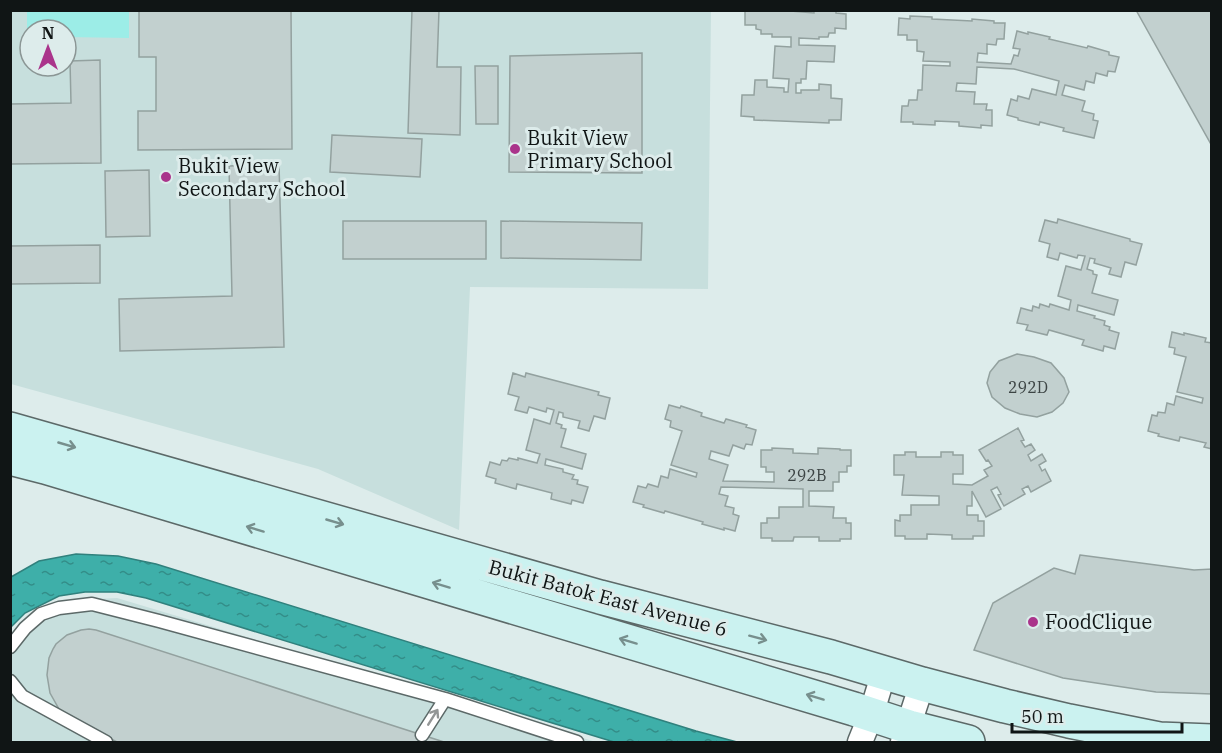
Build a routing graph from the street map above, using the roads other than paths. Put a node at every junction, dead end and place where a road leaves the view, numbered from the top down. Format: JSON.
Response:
{"nodes":[{"id":1,"x":10,"y":429,"type":"edge"},
{"id":2,"x":10,"y":458,"type":"edge"},
{"id":3,"x":10,"y":647,"type":"edge"},
{"id":4,"x":884,"y":672,"type":"junction"},
{"id":5,"x":10,"y":681,"type":"edge"},
{"id":6,"x":922,"y":684,"type":"junction"},
{"id":7,"x":445,"y":699,"type":"junction"},
{"id":8,"x":865,"y":729,"type":"edge"},
{"id":9,"x":422,"y":735,"type":"dead end"},
{"id":10,"x":906,"y":735,"type":"edge"},
{"id":11,"x":1212,"y":741,"type":"edge"},
{"id":12,"x":106,"y":742,"type":"edge"},
{"id":13,"x":576,"y":742,"type":"edge"},
{"id":14,"x":968,"y":742,"type":"edge"}],
"edges":[{"from":1,"to":4,"type":"main road","name":"Bukit Batok East Avenue 6","one_way":true},
{"from":8,"to":2,"type":"main road","name":"Bukit Batok East Avenue 6","one_way":true},
{"from":3,"to":7,"type":"lane"},
{"from":4,"to":6,"type":"main road","name":"Bukit Batok East Avenue 6"},
{"from":4,"to":8,"type":"street"},
{"from":5,"to":12,"type":"lane"},
{"from":6,"to":10,"type":"street"},
{"from":6,"to":11,"type":"main road","name":"Bukit Batok East Avenue 6"},
{"from":9,"to":7,"type":"lane","one_way":true},
{"from":7,"to":13,"type":"lane"},
{"from":8,"to":10,"type":"main road","name":"Bukit Batok East Avenue 6"},
{"from":10,"to":14,"type":"main road","name":"Bukit Batok East Avenue 6"}]}
